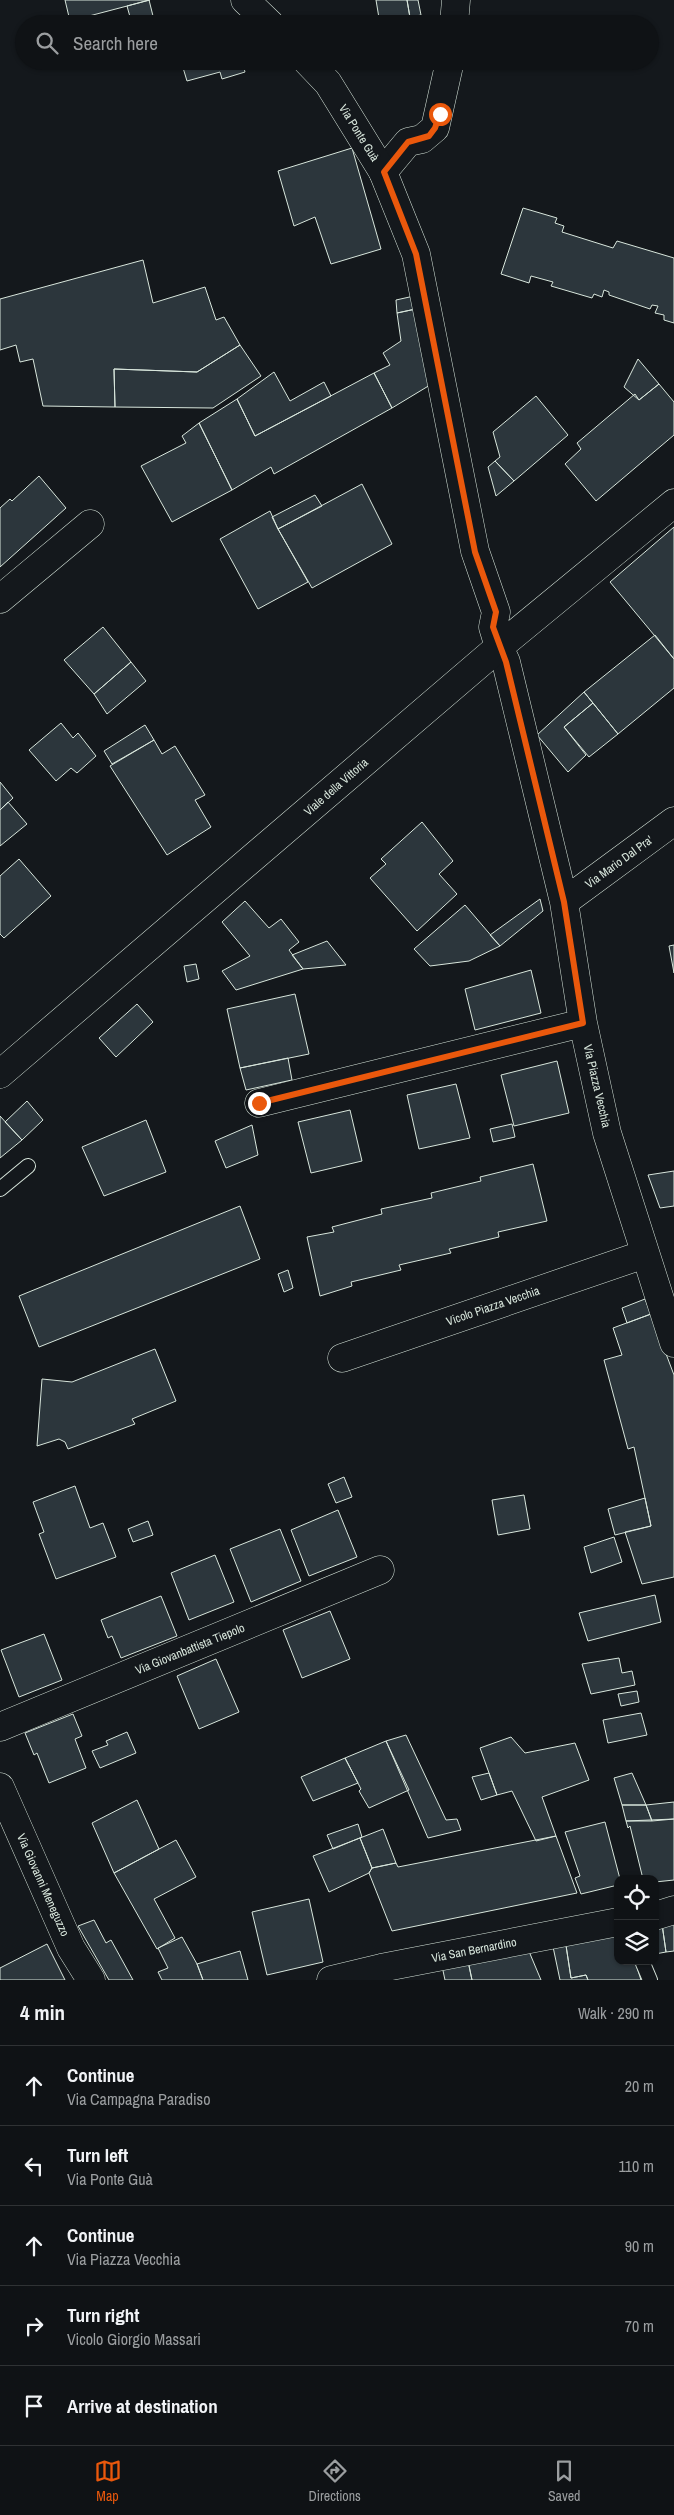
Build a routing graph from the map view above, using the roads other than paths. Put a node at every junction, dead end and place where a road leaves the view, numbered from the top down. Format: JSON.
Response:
{"nodes":[{"id":1,"x":245,"y":0,"type":"edge"},
{"id":2,"x":456,"y":0,"type":"edge"},
{"id":3,"x":261,"y":15,"type":"edge"},
{"id":4,"x":455,"y":15,"type":"edge"},
{"id":5,"x":316,"y":70,"type":"edge"},
{"id":6,"x":448,"y":70,"type":"edge"},
{"id":7,"x":384,"y":172,"type":"junction"},
{"id":8,"x":674,"y":503,"type":"edge"},
{"id":9,"x":90,"y":524,"type":"dead end"},
{"id":10,"x":0,"y":599,"type":"edge"},
{"id":11,"x":499,"y":647,"type":"junction"},
{"id":12,"x":674,"y":822,"type":"edge"},
{"id":13,"x":564,"y":902,"type":"junction"},
{"id":14,"x":583,"y":1023,"type":"junction"},
{"id":15,"x":0,"y":1074,"type":"edge"},
{"id":16,"x":259,"y":1103,"type":"dead end"},
{"id":17,"x":28,"y":1166,"type":"dead end"},
{"id":18,"x":0,"y":1189,"type":"edge"},
{"id":19,"x":645,"y":1254,"type":"junction"},
{"id":20,"x":674,"y":1344,"type":"edge"},
{"id":21,"x":342,"y":1358,"type":"dead end"},
{"id":22,"x":380,"y":1570,"type":"dead end"},
{"id":23,"x":0,"y":1727,"type":"edge"},
{"id":24,"x":1,"y":1792,"type":"edge"},
{"id":25,"x":674,"y":1910,"type":"edge"},
{"id":26,"x":659,"y":1915,"type":"edge"},
{"id":27,"x":614,"y":1923,"type":"edge"},
{"id":28,"x":644,"y":1965,"type":"edge"},
{"id":29,"x":91,"y":1980,"type":"edge"},
{"id":30,"x":331,"y":1980,"type":"edge"},
{"id":31,"x":650,"y":1980,"type":"edge"}],
"edges":[{"from":1,"to":3,"type":"street"},
{"from":2,"to":4,"type":"street"},
{"from":5,"to":7,"type":"street","name":"Via Ponte Guà"},
{"from":6,"to":7,"type":"street"},
{"from":7,"to":11,"type":"street","name":"Via Ponte Guà"},
{"from":8,"to":11,"type":"street","name":"Viale della Vittoria"},
{"from":9,"to":10,"type":"street"},
{"from":11,"to":13,"type":"street","name":"Via Piazza Vecchia"},
{"from":11,"to":15,"type":"street","name":"Viale della Vittoria"},
{"from":12,"to":13,"type":"street","name":"Via Mario Dal Pra'"},
{"from":13,"to":14,"type":"street","name":"Via Piazza Vecchia"},
{"from":14,"to":16,"type":"street"},
{"from":14,"to":19,"type":"street","name":"Via Piazza Vecchia"},
{"from":17,"to":18,"type":"lane"},
{"from":19,"to":20,"type":"street","name":"Via Piazza Vecchia"},
{"from":19,"to":21,"type":"street","name":"Vicolo Piazza Vecchia"},
{"from":22,"to":23,"type":"street","name":"Via Giovanbattista Tiepolo"},
{"from":24,"to":29,"type":"street","name":"Via Giovanni Meneguzzo"},
{"from":25,"to":26,"type":"street"},
{"from":27,"to":30,"type":"street","name":"Via San Bernardino"},
{"from":28,"to":31,"type":"lane"}]}
